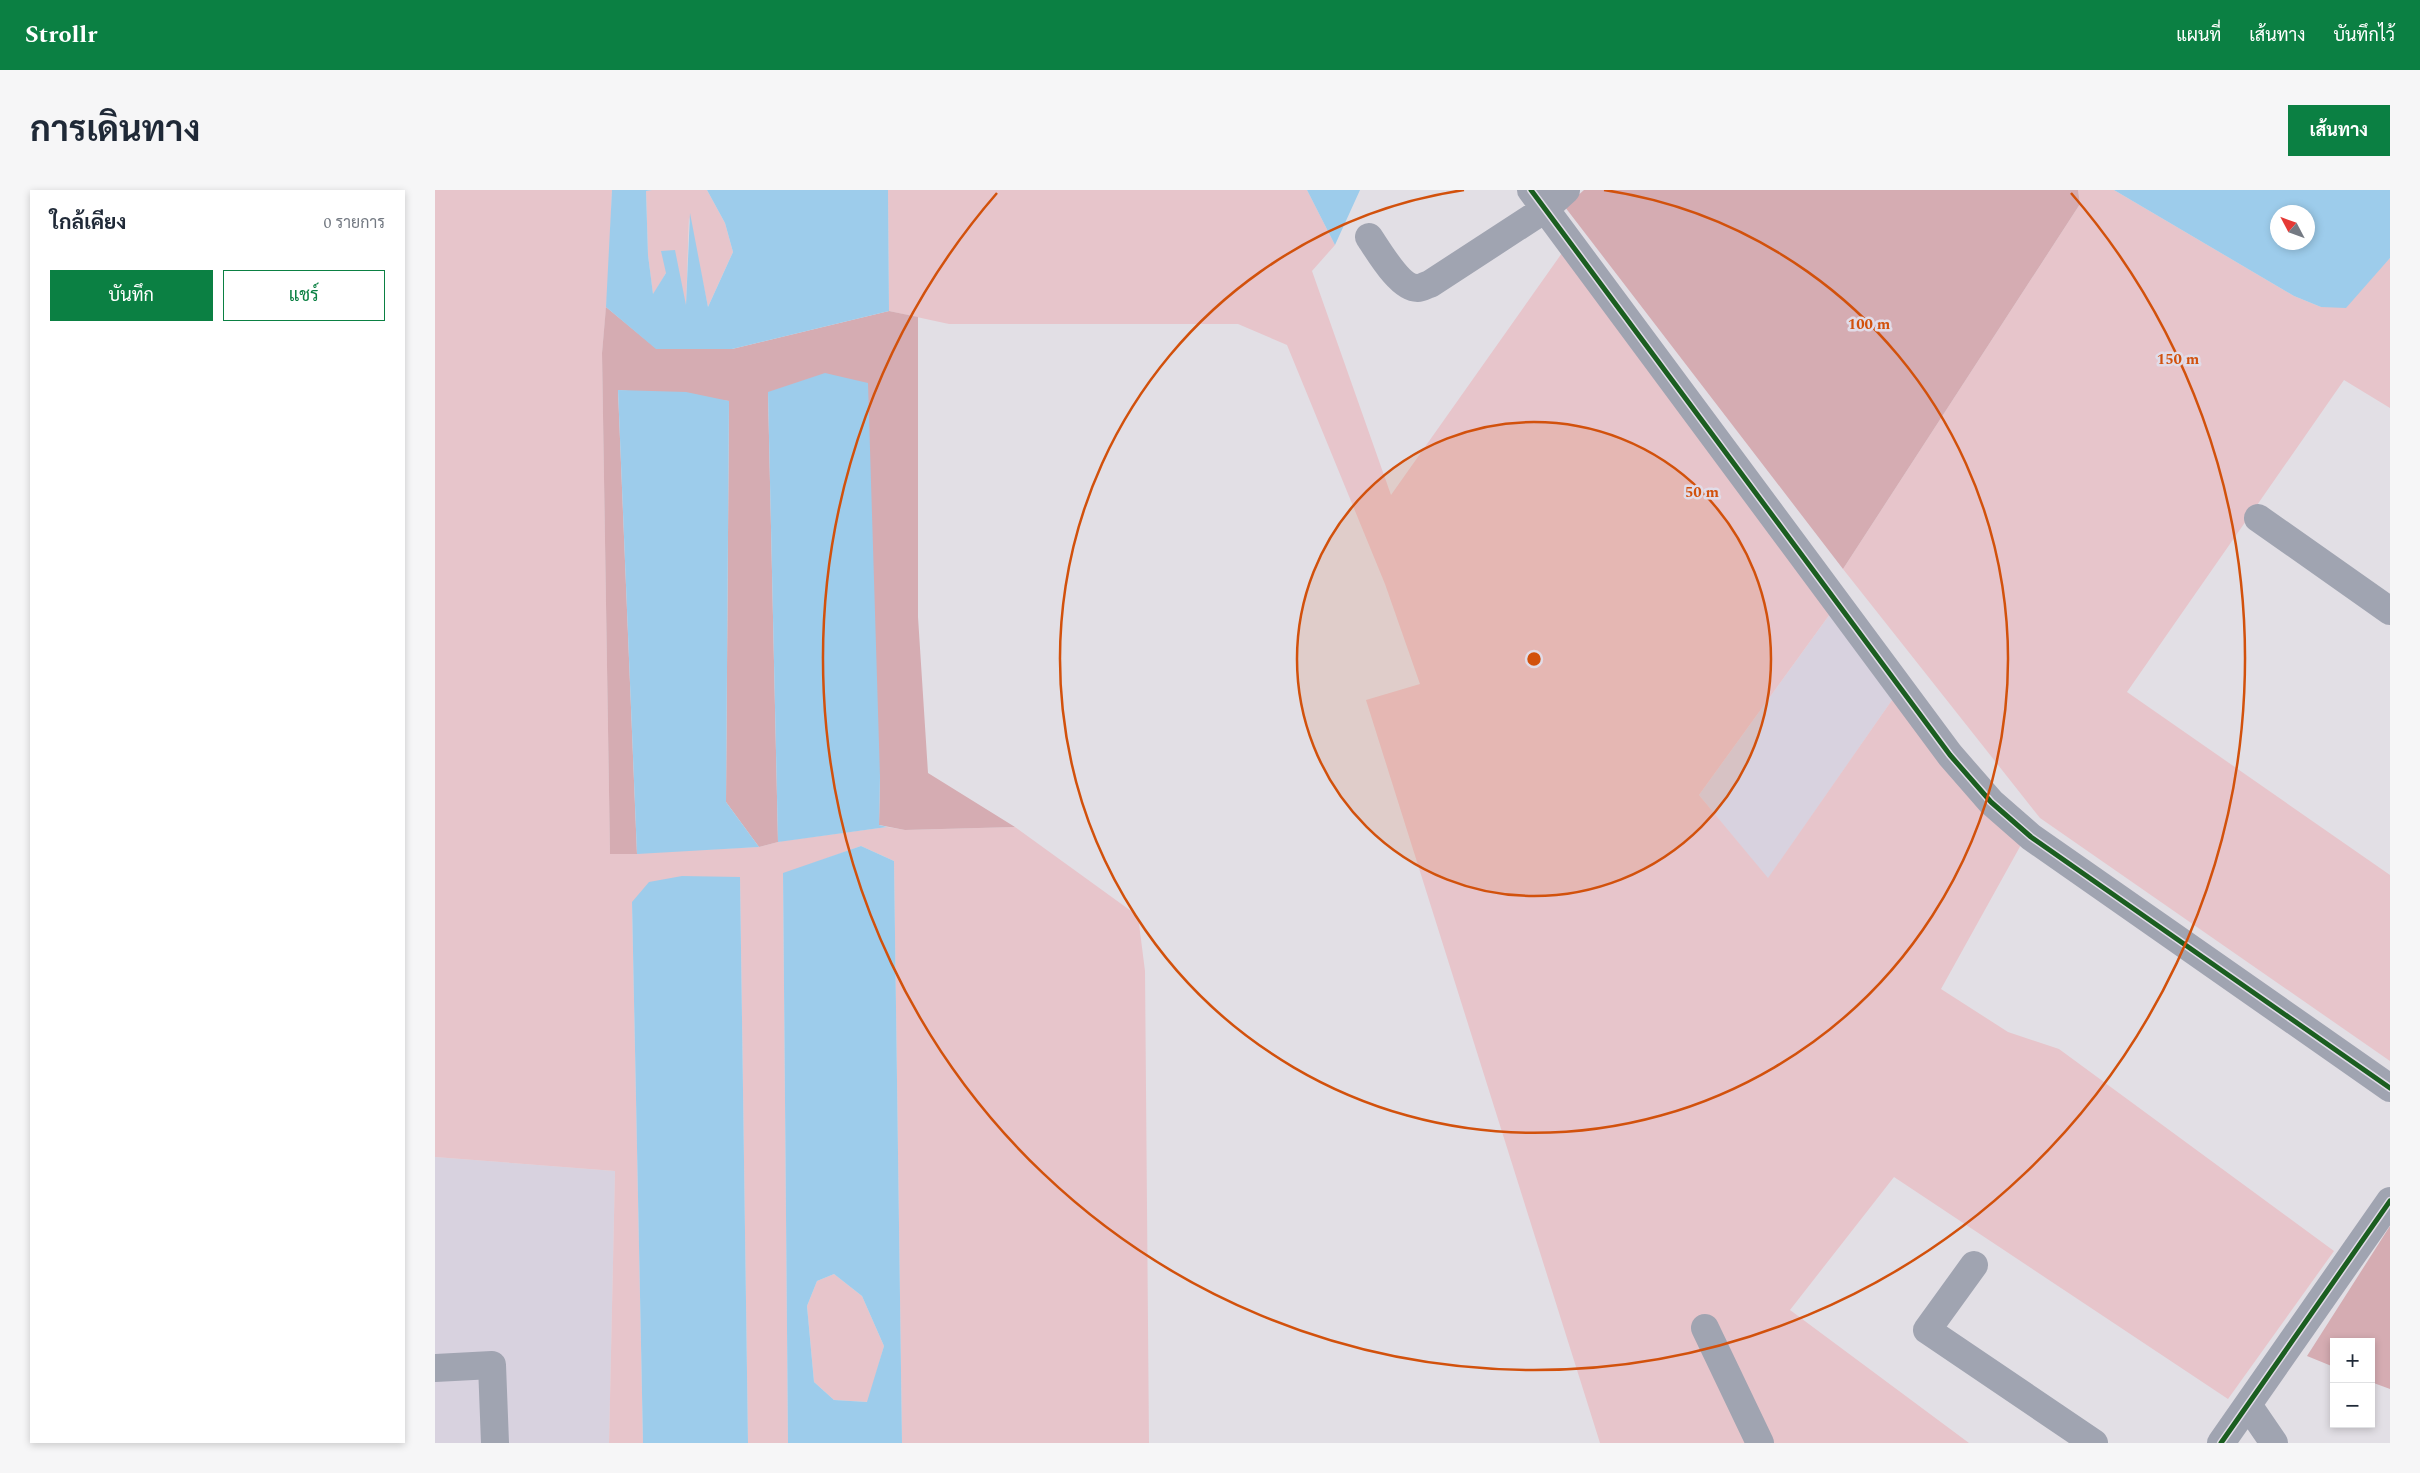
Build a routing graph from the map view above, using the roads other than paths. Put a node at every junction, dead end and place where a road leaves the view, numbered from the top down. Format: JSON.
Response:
{"nodes":[{"id":1,"x":1566,"y":190,"type":"edge"},
{"id":2,"x":1538,"y":200,"type":"edge"},
{"id":3,"x":1369,"y":237,"type":"dead end"},
{"id":4,"x":2258,"y":518,"type":"dead end"},
{"id":5,"x":2390,"y":611,"type":"edge"},
{"id":6,"x":2390,"y":1088,"type":"edge"},
{"id":7,"x":2390,"y":1201,"type":"edge"},
{"id":8,"x":1974,"y":1265,"type":"dead end"},
{"id":9,"x":1705,"y":1328,"type":"dead end"},
{"id":10,"x":435,"y":1368,"type":"edge"},
{"id":11,"x":2248,"y":1405,"type":"junction"},
{"id":12,"x":495,"y":1443,"type":"edge"},
{"id":13,"x":1760,"y":1443,"type":"edge"},
{"id":14,"x":2094,"y":1443,"type":"edge"},
{"id":15,"x":2221,"y":1443,"type":"edge"},
{"id":16,"x":2274,"y":1443,"type":"edge"}],
"edges":[{"from":1,"to":2,"type":"street"},
{"from":2,"to":3,"type":"street"},
{"from":2,"to":6,"type":"street"},
{"from":4,"to":5,"type":"street"},
{"from":7,"to":11,"type":"street"},
{"from":8,"to":14,"type":"street"},
{"from":9,"to":13,"type":"street"},
{"from":10,"to":12,"type":"street"},
{"from":11,"to":15,"type":"street"},
{"from":11,"to":16,"type":"street"}]}
